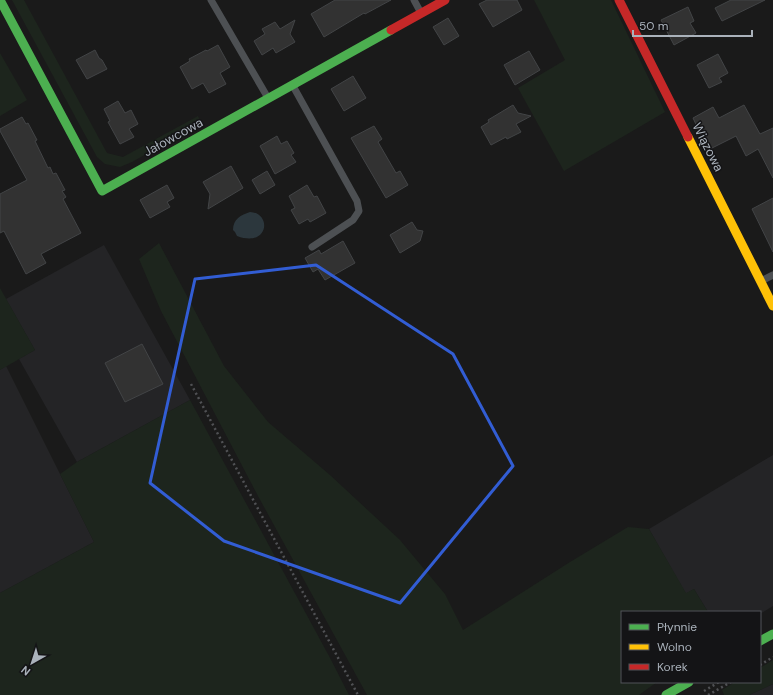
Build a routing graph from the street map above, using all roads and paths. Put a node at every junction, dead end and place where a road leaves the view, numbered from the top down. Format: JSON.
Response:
{"nodes":[{"id":1,"x":0,"y":0,"type":"edge"},
{"id":2,"x":211,"y":0,"type":"edge"},
{"id":3,"x":414,"y":0,"type":"edge"},
{"id":4,"x":445,"y":0,"type":"edge"},
{"id":5,"x":619,"y":0,"type":"edge"},
{"id":6,"x":422,"y":13,"type":"junction"},
{"id":7,"x":293,"y":85,"type":"junction"},
{"id":8,"x":268,"y":99,"type":"junction"},
{"id":9,"x":312,"y":247,"type":"dead end"},
{"id":10,"x":773,"y":275,"type":"edge"},
{"id":11,"x":761,"y":281,"type":"junction"},
{"id":12,"x":773,"y":306,"type":"edge"},
{"id":13,"x":191,"y":384,"type":"dead end"},
{"id":14,"x":773,"y":634,"type":"edge"},
{"id":15,"x":761,"y":640,"type":"edge"},
{"id":16,"x":773,"y":657,"type":"edge"},
{"id":17,"x":761,"y":664,"type":"edge"},
{"id":18,"x":687,"y":683,"type":"edge"},
{"id":19,"x":717,"y":683,"type":"edge"},
{"id":20,"x":729,"y":683,"type":"edge"},
{"id":21,"x":702,"y":692,"type":"dead end"},
{"id":22,"x":358,"y":695,"type":"edge"},
{"id":23,"x":666,"y":695,"type":"edge"},
{"id":24,"x":708,"y":695,"type":"edge"}],
"edges":[{"from":1,"to":8,"type":"street","name":"Jałowcowa"},
{"from":2,"to":8,"type":"lane"},
{"from":3,"to":6,"type":"lane"},
{"from":4,"to":6,"type":"street","name":"Jałowcowa"},
{"from":5,"to":11,"type":"street","name":"Wiązowa"},
{"from":6,"to":7,"type":"street","name":"Jałowcowa"},
{"from":7,"to":8,"type":"street","name":"Jałowcowa"},
{"from":7,"to":9,"type":"lane"},
{"from":10,"to":11,"type":"lane"},
{"from":11,"to":12,"type":"street","name":"Wiązowa"},
{"from":13,"to":22,"type":"path"},
{"from":14,"to":15,"type":"street"},
{"from":16,"to":17,"type":"path"},
{"from":18,"to":23,"type":"street"},
{"from":19,"to":21,"type":"path"},
{"from":20,"to":24,"type":"path"}]}
